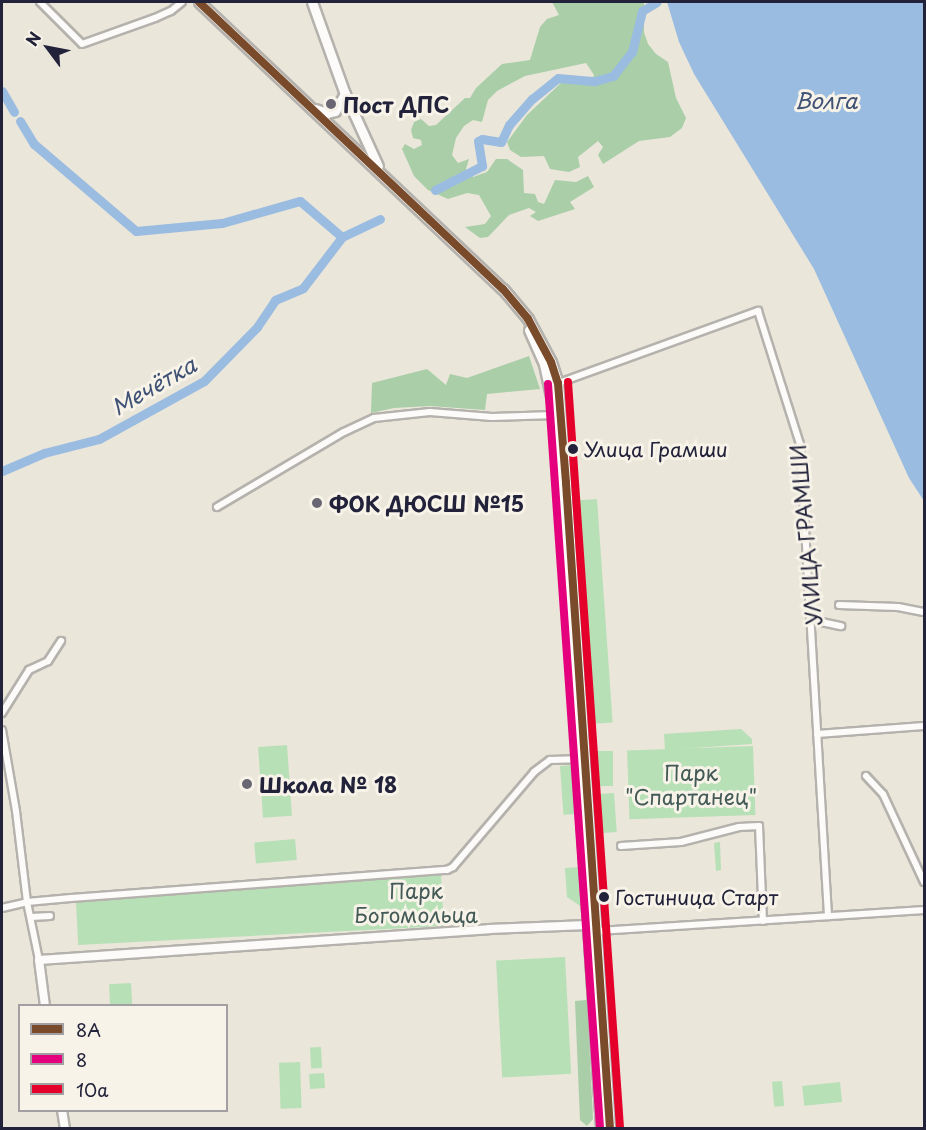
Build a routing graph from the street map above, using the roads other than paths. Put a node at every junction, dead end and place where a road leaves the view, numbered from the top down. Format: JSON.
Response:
{"nodes":[{"id":1,"x":40,"y":2,"type":"edge"},
{"id":2,"x":182,"y":2,"type":"edge"},
{"id":3,"x":199,"y":2,"type":"edge"},
{"id":4,"x":312,"y":2,"type":"edge"},
{"id":5,"x":345,"y":94,"type":"junction"},
{"id":6,"x":312,"y":108,"type":"junction"},
{"id":7,"x":382,"y":174,"type":"junction"},
{"id":8,"x":554,"y":385,"type":"junction"},
{"id":9,"x":555,"y":415,"type":"junction"},
{"id":10,"x":217,"y":507,"type":"dead end"},
{"id":11,"x":839,"y":605,"type":"dead end"},
{"id":12,"x":924,"y":612,"type":"edge"},
{"id":13,"x":812,"y":620,"type":"junction"},
{"id":14,"x":842,"y":626,"type":"dead end"},
{"id":15,"x":61,"y":641,"type":"dead end"},
{"id":16,"x":2,"y":713,"type":"edge"},
{"id":17,"x":924,"y":726,"type":"edge"},
{"id":18,"x":2,"y":730,"type":"edge"},
{"id":19,"x":817,"y":734,"type":"junction"},
{"id":20,"x":575,"y":759,"type":"junction"},
{"id":21,"x":866,"y":776,"type":"dead end"},
{"id":22,"x":621,"y":846,"type":"dead end"},
{"id":23,"x":924,"y":882,"type":"edge"},
{"id":24,"x":27,"y":902,"type":"junction"},
{"id":25,"x":2,"y":908,"type":"edge"},
{"id":26,"x":924,"y":910,"type":"edge"},
{"id":27,"x":50,"y":916,"type":"dead end"},
{"id":28,"x":828,"y":916,"type":"junction"},
{"id":29,"x":32,"y":917,"type":"junction"},
{"id":30,"x":763,"y":921,"type":"junction"},
{"id":31,"x":588,"y":925,"type":"junction"},
{"id":32,"x":598,"y":931,"type":"junction"},
{"id":33,"x":39,"y":960,"type":"junction"},
{"id":34,"x":45,"y":1004,"type":"edge"},
{"id":35,"x":62,"y":1112,"type":"edge"},
{"id":36,"x":65,"y":1128,"type":"edge"},
{"id":37,"x":601,"y":1128,"type":"edge"},
{"id":38,"x":610,"y":1128,"type":"edge"}],
"edges":[{"from":1,"to":2,"type":"street"},
{"from":3,"to":6,"type":"main road"},
{"from":4,"to":5,"type":"main road"},
{"from":5,"to":6,"type":"main road"},
{"from":5,"to":7,"type":"main road"},
{"from":6,"to":7,"type":"main road"},
{"from":7,"to":8,"type":"main road"},
{"from":7,"to":8,"type":"main road"},
{"from":8,"to":9,"type":"main road"},
{"from":8,"to":13,"type":"street","name":"УЛИЦА ГРАМШИ"},
{"from":8,"to":32,"type":"main road"},
{"from":9,"to":10,"type":"street"},
{"from":9,"to":20,"type":"main road"},
{"from":11,"to":12,"type":"street"},
{"from":13,"to":14,"type":"street"},
{"from":13,"to":19,"type":"street","name":"УЛИЦА ГРАМШИ"},
{"from":15,"to":16,"type":"street"},
{"from":17,"to":19,"type":"street"},
{"from":18,"to":24,"type":"street"},
{"from":19,"to":28,"type":"street","name":"УЛИЦА ГРАМШИ"},
{"from":20,"to":24,"type":"street"},
{"from":20,"to":31,"type":"main road"},
{"from":21,"to":23,"type":"street"},
{"from":22,"to":30,"type":"street"},
{"from":24,"to":25,"type":"street"},
{"from":24,"to":29,"type":"street"},
{"from":26,"to":28,"type":"street"},
{"from":27,"to":29,"type":"street"},
{"from":28,"to":30,"type":"street"},
{"from":29,"to":33,"type":"street"},
{"from":30,"to":32,"type":"street"},
{"from":31,"to":32,"type":"street"},
{"from":31,"to":33,"type":"street"},
{"from":31,"to":37,"type":"main road"},
{"from":32,"to":38,"type":"main road"},
{"from":33,"to":34,"type":"street"},
{"from":35,"to":36,"type":"street"}]}
